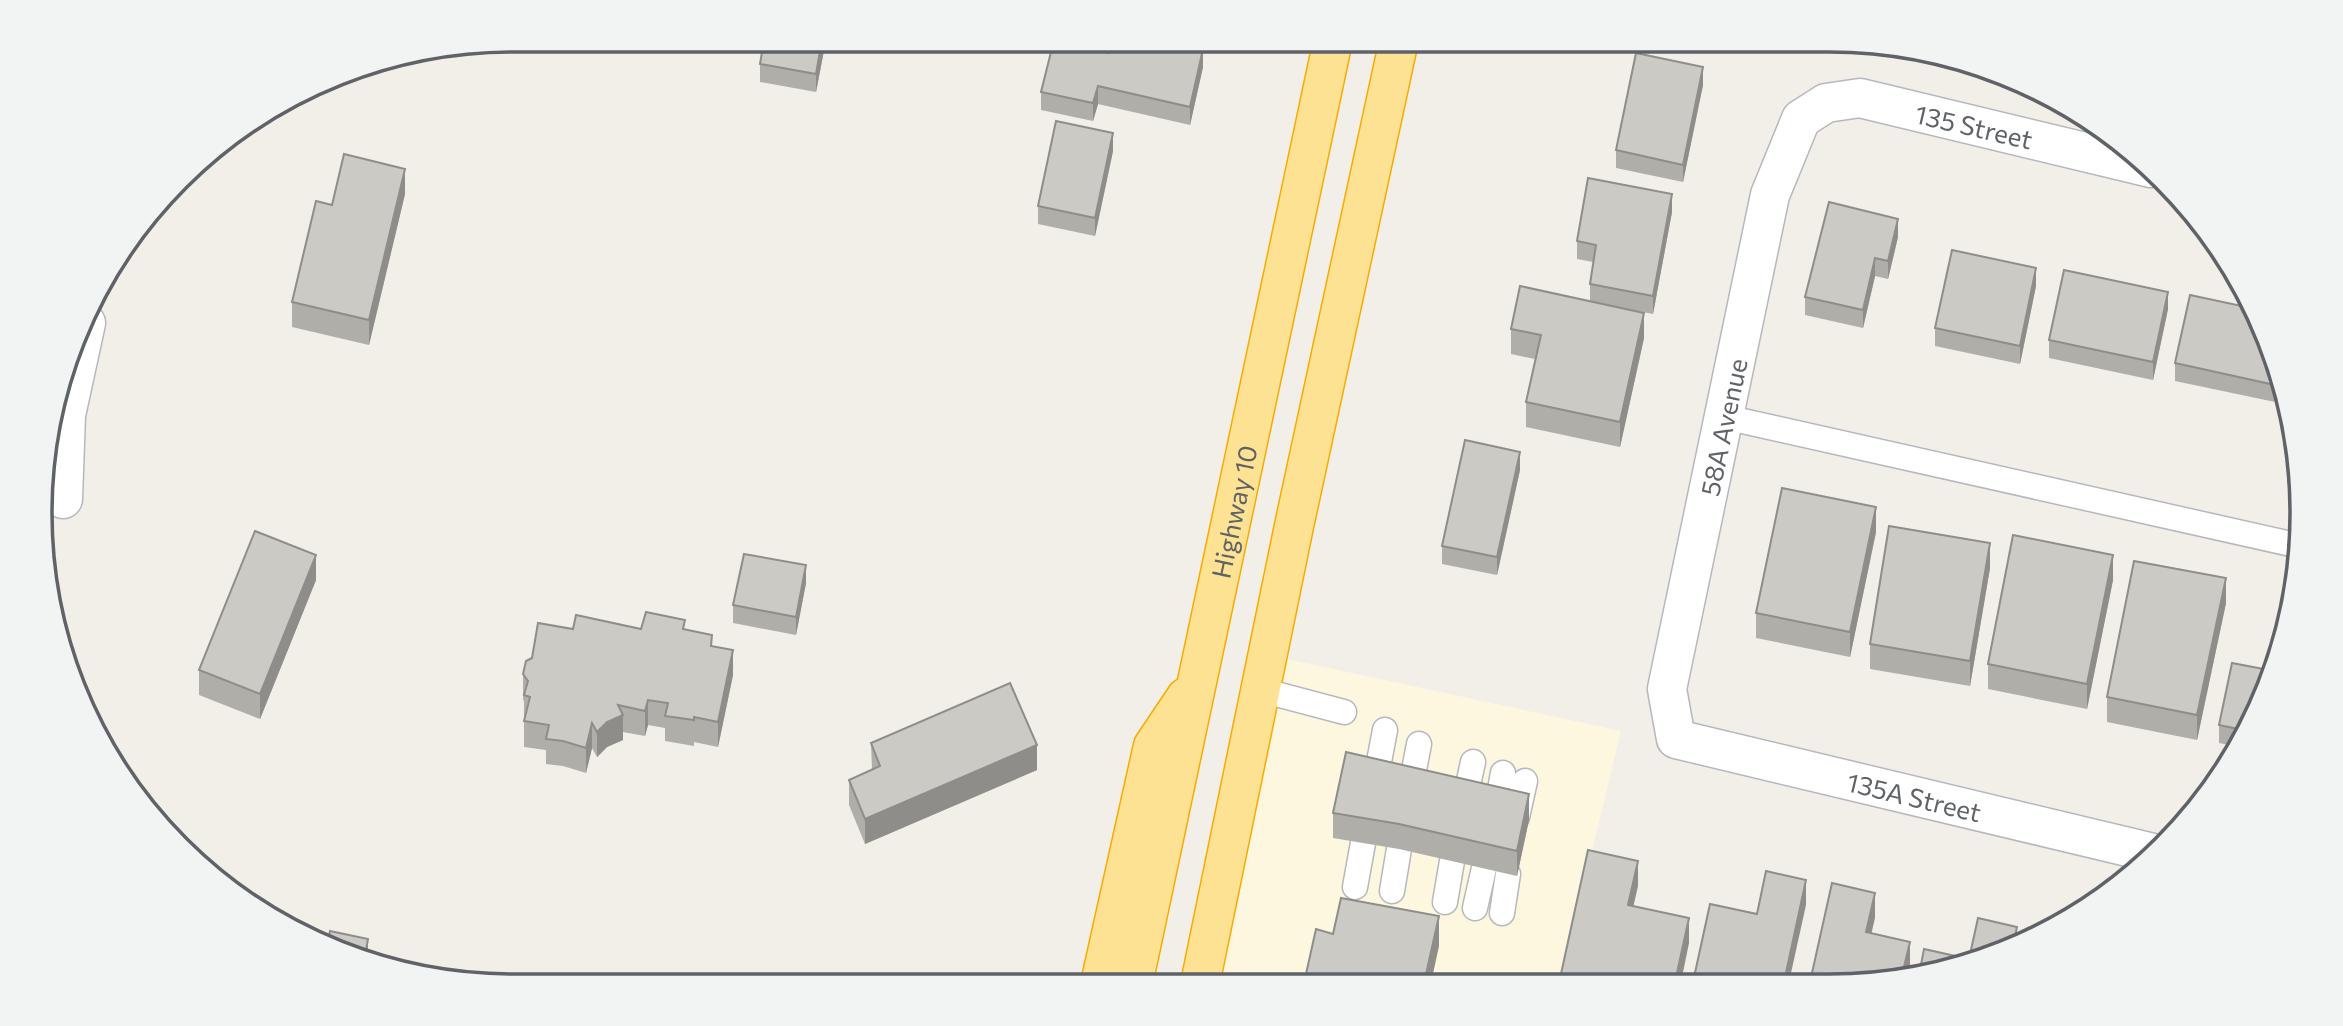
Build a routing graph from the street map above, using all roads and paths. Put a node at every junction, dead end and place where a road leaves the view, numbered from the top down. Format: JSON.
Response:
{"nodes":[{"id":1,"x":1330,"y":52,"type":"edge"},
{"id":2,"x":1396,"y":52,"type":"edge"},
{"id":3,"x":1801,"y":119,"type":"joint"},
{"id":4,"x":2129,"y":163,"type":"edge"},
{"id":5,"x":77,"y":366,"type":"edge"},
{"id":6,"x":1725,"y":417,"type":"junction"},
{"id":7,"x":63,"y":499,"type":"dead end"},
{"id":8,"x":2290,"y":544,"type":"edge"},
{"id":9,"x":1197,"y":681,"type":"junction"},
{"id":10,"x":1261,"y":690,"type":"junction"},
{"id":11,"x":1344,"y":712,"type":"dead end"},
{"id":12,"x":1385,"y":730,"type":"dead end"},
{"id":13,"x":1676,"y":739,"type":"joint"},
{"id":14,"x":1419,"y":744,"type":"dead end"},
{"id":15,"x":1473,"y":762,"type":"dead end"},
{"id":16,"x":1514,"y":777,"type":"dead end"},
{"id":17,"x":1375,"y":783,"type":"edge"},
{"id":18,"x":1410,"y":791,"type":"edge"},
{"id":19,"x":1464,"y":804,"type":"edge"},
{"id":20,"x":1506,"y":815,"type":"edge"},
{"id":21,"x":1363,"y":843,"type":"edge"},
{"id":22,"x":1399,"y":849,"type":"edge"},
{"id":23,"x":2143,"y":851,"type":"edge"},
{"id":24,"x":1452,"y":861,"type":"edge"},
{"id":25,"x":1483,"y":868,"type":"edge"},
{"id":26,"x":1508,"y":874,"type":"edge"},
{"id":27,"x":1355,"y":887,"type":"dead end"},
{"id":28,"x":1392,"y":891,"type":"dead end"},
{"id":29,"x":1445,"y":902,"type":"dead end"},
{"id":30,"x":1475,"y":908,"type":"dead end"},
{"id":31,"x":1502,"y":913,"type":"dead end"},
{"id":32,"x":1102,"y":974,"type":"edge"},
{"id":33,"x":1135,"y":974,"type":"edge"},
{"id":34,"x":1202,"y":974,"type":"edge"}],
"edges":[{"from":1,"to":9,"type":"highway","name":"Highway 10"},
{"from":2,"to":10,"type":"highway"},
{"from":3,"to":4,"type":"street","name":"135 Street"},
{"from":3,"to":6,"type":"street","name":"58A Avenue"},
{"from":5,"to":7,"type":"street"},
{"from":6,"to":8,"type":"lane"},
{"from":6,"to":13,"type":"street","name":"58A Avenue"},
{"from":9,"to":32,"type":"highway"},
{"from":9,"to":33,"type":"highway","name":"Highway 10"},
{"from":10,"to":11,"type":"lane"},
{"from":10,"to":34,"type":"highway"},
{"from":12,"to":17,"type":"lane"},
{"from":13,"to":23,"type":"street","name":"135A Street"},
{"from":14,"to":18,"type":"lane"},
{"from":15,"to":19,"type":"lane"},
{"from":16,"to":20,"type":"lane"},
{"from":21,"to":27,"type":"lane"},
{"from":22,"to":28,"type":"lane"},
{"from":24,"to":29,"type":"lane"},
{"from":25,"to":30,"type":"lane"},
{"from":26,"to":31,"type":"lane"}]}
